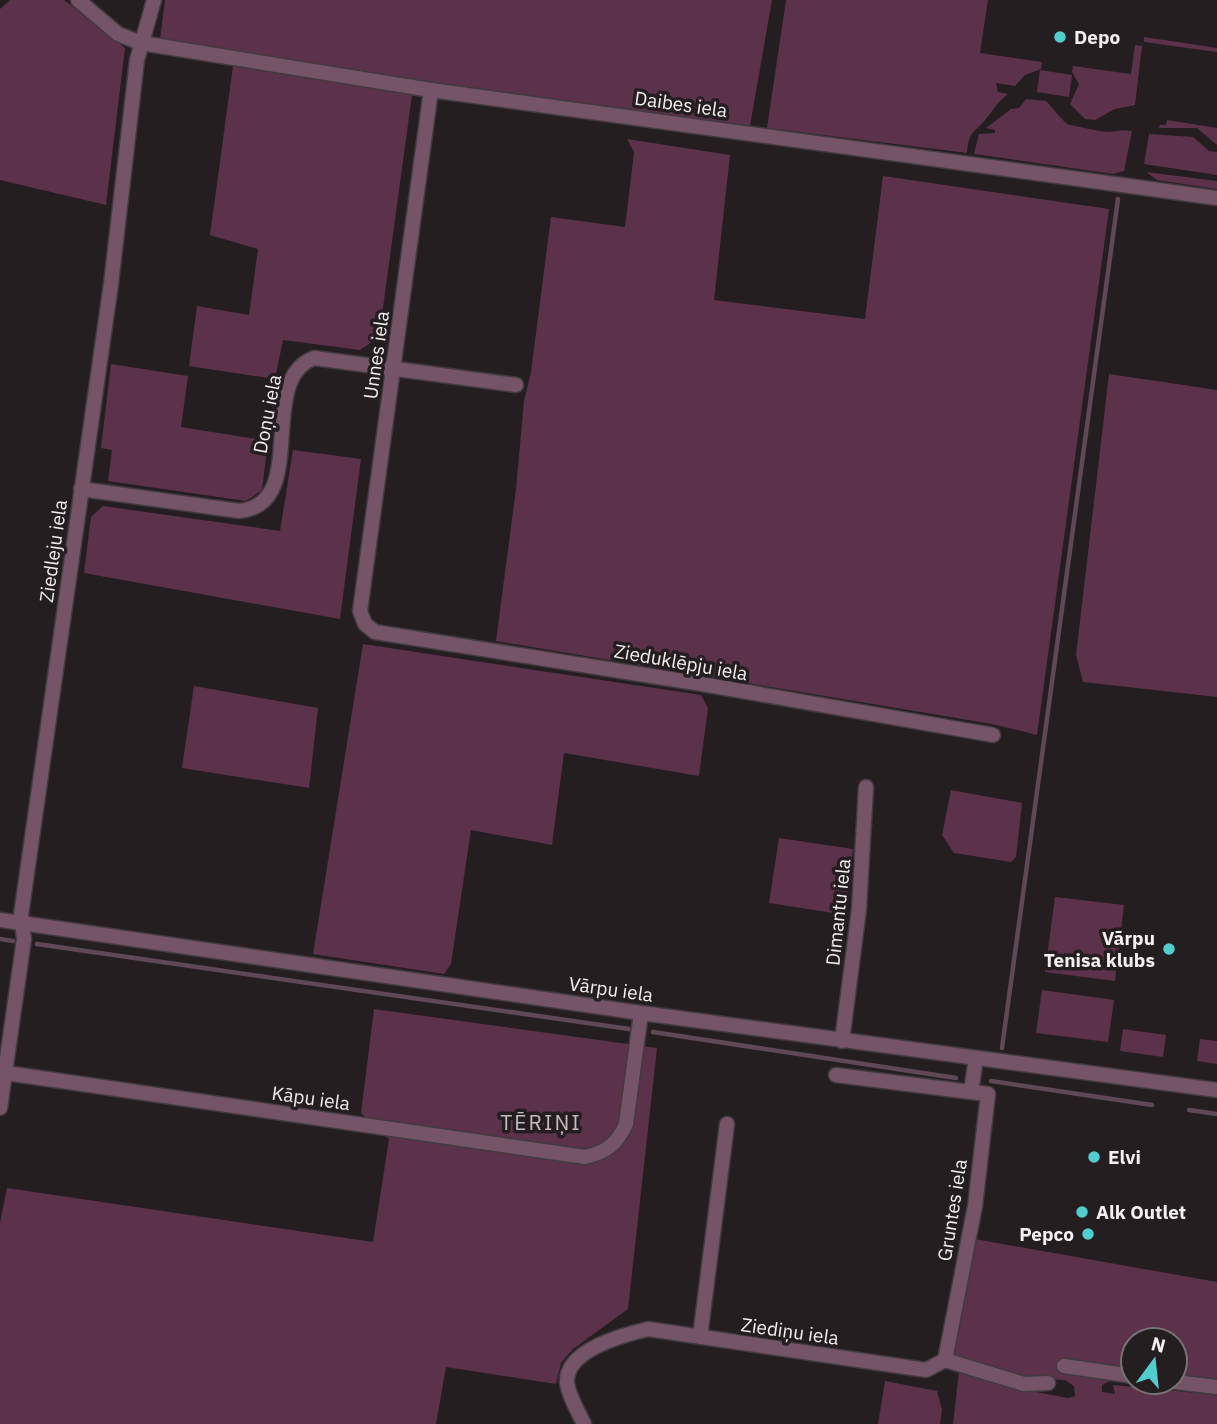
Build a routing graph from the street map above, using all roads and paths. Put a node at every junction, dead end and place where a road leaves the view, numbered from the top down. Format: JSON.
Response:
{"nodes":[{"id":1,"x":78,"y":0,"type":"edge"},
{"id":2,"x":154,"y":0,"type":"edge"},
{"id":3,"x":141,"y":43,"type":"junction"},
{"id":4,"x":431,"y":90,"type":"junction"},
{"id":5,"x":1217,"y":198,"type":"edge"},
{"id":6,"x":394,"y":370,"type":"junction"},
{"id":7,"x":516,"y":385,"type":"dead end"},
{"id":8,"x":80,"y":489,"type":"junction"},
{"id":9,"x":365,"y":624,"type":"joint"},
{"id":10,"x":993,"y":734,"type":"dead end"},
{"id":11,"x":866,"y":787,"type":"dead end"},
{"id":12,"x":0,"y":920,"type":"edge"},
{"id":13,"x":23,"y":925,"type":"junction"},
{"id":14,"x":641,"y":1013,"type":"junction"},
{"id":15,"x":842,"y":1041,"type":"junction"},
{"id":16,"x":976,"y":1058,"type":"junction"},
{"id":17,"x":6,"y":1073,"type":"junction"},
{"id":18,"x":836,"y":1075,"type":"dead end"},
{"id":19,"x":1217,"y":1090,"type":"edge"},
{"id":20,"x":971,"y":1091,"type":"junction"},
{"id":21,"x":0,"y":1108,"type":"edge"},
{"id":22,"x":727,"y":1124,"type":"dead end"},
{"id":23,"x":700,"y":1337,"type":"junction"},
{"id":24,"x":945,"y":1360,"type":"junction"},
{"id":25,"x":1064,"y":1366,"type":"dead end"},
{"id":26,"x":1119,"y":1374,"type":"edge"},
{"id":27,"x":1048,"y":1383,"type":"dead end"},
{"id":28,"x":1189,"y":1384,"type":"edge"},
{"id":29,"x":1217,"y":1387,"type":"edge"},
{"id":30,"x":584,"y":1424,"type":"edge"}],
"edges":[{"from":1,"to":3,"type":"street","name":"Daibes iela"},
{"from":2,"to":3,"type":"street","name":"Ziedleju iela"},
{"from":3,"to":4,"type":"street","name":"Daibes iela"},
{"from":3,"to":8,"type":"street","name":"Ziedleju iela"},
{"from":4,"to":5,"type":"street","name":"Daibes iela"},
{"from":4,"to":6,"type":"street","name":"Unnes iela"},
{"from":6,"to":7,"type":"street","name":"Doņu iela"},
{"from":6,"to":8,"type":"street","name":"Doņu iela"},
{"from":6,"to":9,"type":"street","name":"Unnes iela"},
{"from":8,"to":13,"type":"street","name":"Ziedleju iela"},
{"from":9,"to":10,"type":"street","name":"Zieduklēpju iela"},
{"from":11,"to":15,"type":"street","name":"Dimantu iela"},
{"from":12,"to":13,"type":"street","name":"Vārpu iela"},
{"from":13,"to":14,"type":"street","name":"Vārpu iela"},
{"from":13,"to":17,"type":"street","name":"Ziedleju iela"},
{"from":14,"to":15,"type":"street","name":"Vārpu iela"},
{"from":14,"to":17,"type":"street","name":"Kāpu iela"},
{"from":15,"to":16,"type":"street","name":"Vārpu iela"},
{"from":16,"to":19,"type":"street","name":"Vārpu iela"},
{"from":16,"to":20,"type":"street"},
{"from":17,"to":21,"type":"street","name":"Ziedleju iela"},
{"from":18,"to":20,"type":"street"},
{"from":20,"to":24,"type":"street","name":"Gruntes iela"},
{"from":22,"to":23,"type":"street"},
{"from":23,"to":24,"type":"street","name":"Ziediņu iela"},
{"from":23,"to":30,"type":"street","name":"Ziediņu iela"},
{"from":24,"to":27,"type":"street"},
{"from":25,"to":26,"type":"street"},
{"from":28,"to":29,"type":"street"}]}
